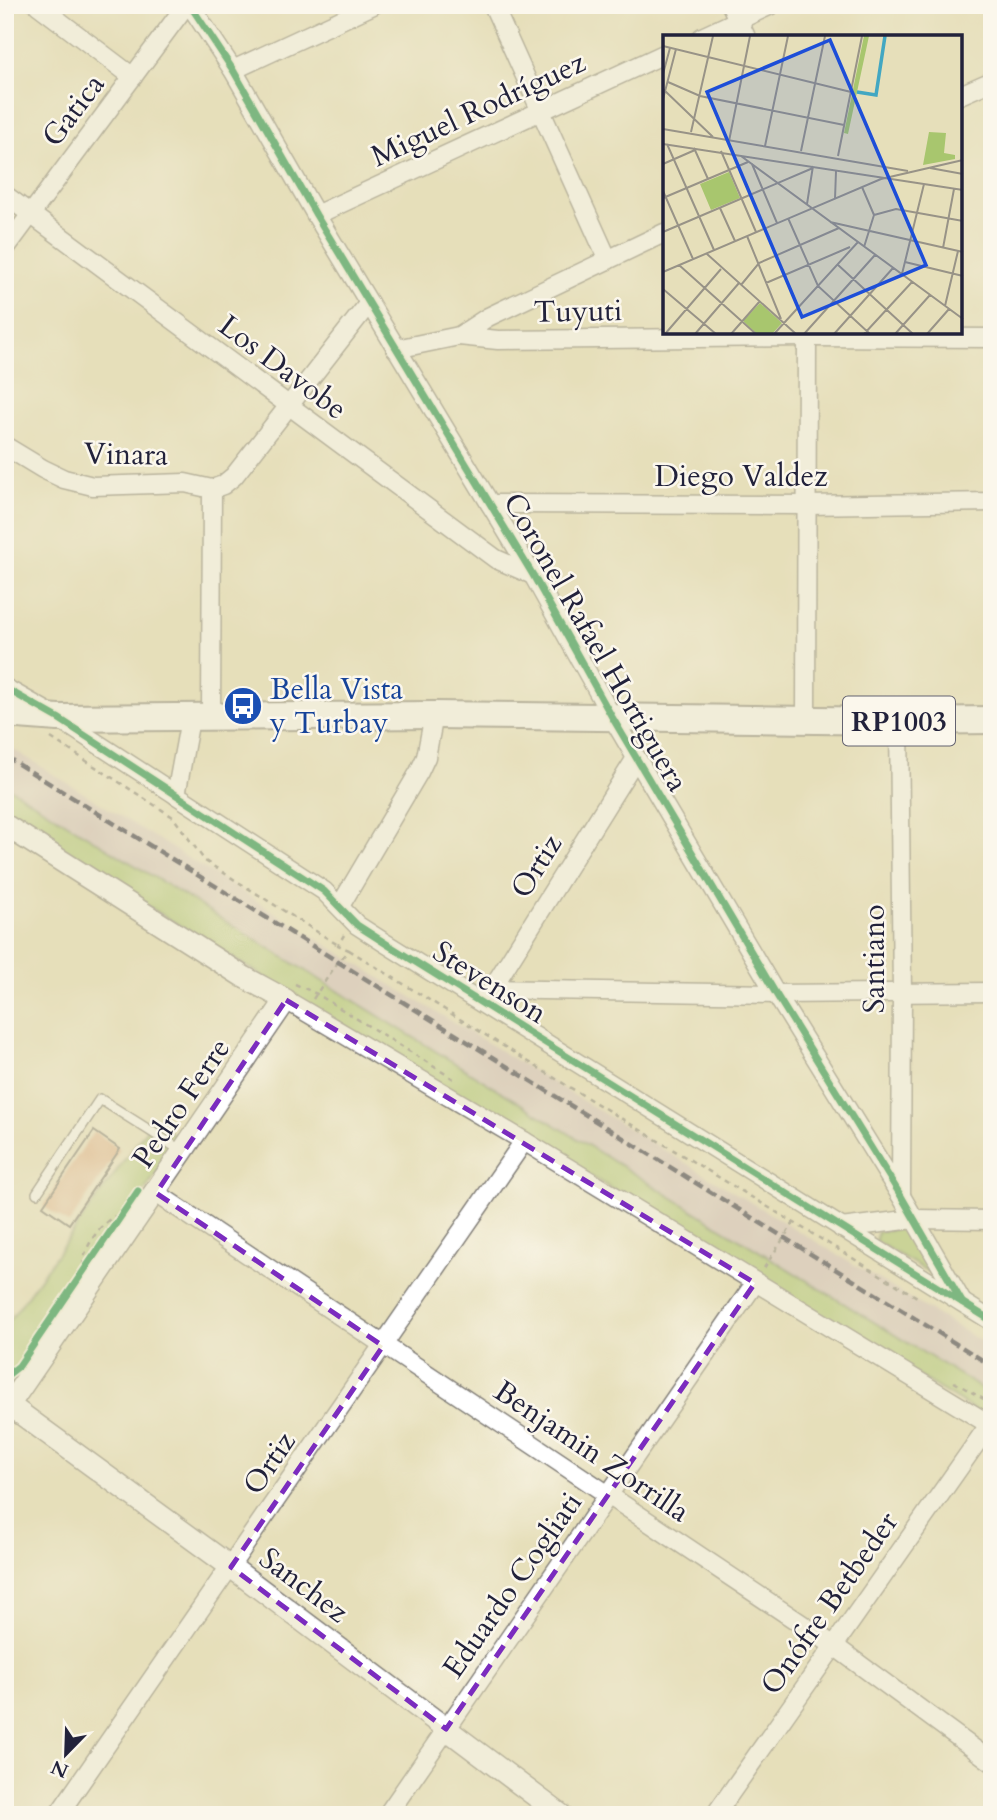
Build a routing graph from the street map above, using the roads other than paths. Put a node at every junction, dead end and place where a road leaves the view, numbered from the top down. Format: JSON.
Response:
{"nodes":[{"id":1,"x":38,"y":5,"type":"edge"},
{"id":2,"x":188,"y":5,"type":"edge"},
{"id":3,"x":373,"y":5,"type":"edge"},
{"id":4,"x":493,"y":5,"type":"edge"},
{"id":5,"x":771,"y":5,"type":"edge"},
{"id":6,"x":738,"y":21,"type":"edge"},
{"id":7,"x":706,"y":35,"type":"edge"},
{"id":8,"x":663,"y":54,"type":"edge"},
{"id":9,"x":233,"y":70,"type":"junction"},
{"id":10,"x":133,"y":77,"type":"junction"},
{"id":11,"x":992,"y":81,"type":"edge"},
{"id":12,"x":962,"y":94,"type":"edge"},
{"id":13,"x":542,"y":111,"type":"junction"},
{"id":14,"x":5,"y":195,"type":"edge"},
{"id":15,"x":31,"y":214,"type":"junction"},
{"id":16,"x":316,"y":215,"type":"junction"},
{"id":17,"x":663,"y":233,"type":"edge"},
{"id":18,"x":5,"y":248,"type":"edge"},
{"id":19,"x":608,"y":260,"type":"junction"},
{"id":20,"x":369,"y":303,"type":"junction"},
{"id":21,"x":808,"y":335,"type":"edge"},
{"id":22,"x":459,"y":336,"type":"junction"},
{"id":23,"x":992,"y":338,"type":"edge"},
{"id":24,"x":396,"y":349,"type":"junction"},
{"id":25,"x":288,"y":406,"type":"junction"},
{"id":26,"x":5,"y":446,"type":"edge"},
{"id":27,"x":212,"y":489,"type":"junction"},
{"id":28,"x":992,"y":502,"type":"edge"},
{"id":29,"x":490,"y":504,"type":"junction"},
{"id":30,"x":807,"y":505,"type":"junction"},
{"id":31,"x":533,"y":575,"type":"junction"},
{"id":32,"x":5,"y":688,"type":"edge"},
{"id":33,"x":5,"y":714,"type":"edge"},
{"id":34,"x":434,"y":715,"type":"junction"},
{"id":35,"x":612,"y":717,"type":"junction"},
{"id":36,"x":201,"y":719,"type":"junction"},
{"id":37,"x":806,"y":720,"type":"junction"},
{"id":38,"x":992,"y":720,"type":"edge"},
{"id":39,"x":899,"y":721,"type":"junction"},
{"id":40,"x":51,"y":727,"type":"junction"},
{"id":41,"x":636,"y":758,"type":"junction"},
{"id":42,"x":176,"y":795,"type":"junction"},
{"id":43,"x":5,"y":825,"type":"edge"},
{"id":44,"x":346,"y":913,"type":"junction"},
{"id":45,"x":992,"y":992,"type":"edge"},
{"id":46,"x":902,"y":993,"type":"junction"},
{"id":47,"x":776,"y":994,"type":"junction"},
{"id":48,"x":487,"y":997,"type":"junction"},
{"id":49,"x":295,"y":1005,"type":"junction"},
{"id":50,"x":524,"y":1141,"type":"junction"},
{"id":51,"x":184,"y":1152,"type":"junction"},
{"id":52,"x":37,"y":1193,"type":"dead end"},
{"id":53,"x":156,"y":1193,"type":"junction"},
{"id":54,"x":901,"y":1196,"type":"junction"},
{"id":55,"x":914,"y":1219,"type":"junction"},
{"id":56,"x":992,"y":1220,"type":"edge"},
{"id":57,"x":841,"y":1228,"type":"junction"},
{"id":58,"x":755,"y":1283,"type":"junction"},
{"id":59,"x":962,"y":1301,"type":"junction"},
{"id":60,"x":992,"y":1321,"type":"edge"},
{"id":61,"x":383,"y":1346,"type":"junction"},
{"id":62,"x":7,"y":1408,"type":"edge"},
{"id":63,"x":990,"y":1425,"type":"edge"},
{"id":64,"x":608,"y":1495,"type":"junction"},
{"id":65,"x":231,"y":1567,"type":"junction"},
{"id":66,"x":833,"y":1645,"type":"junction"},
{"id":67,"x":446,"y":1729,"type":"junction"},
{"id":68,"x":992,"y":1762,"type":"edge"},
{"id":69,"x":58,"y":1815,"type":"edge"},
{"id":70,"x":387,"y":1815,"type":"edge"},
{"id":71,"x":562,"y":1815,"type":"edge"},
{"id":72,"x":716,"y":1815,"type":"edge"}],
"edges":[{"from":1,"to":10,"type":"street"},
{"from":2,"to":9,"type":"street","name":"Coronel Rafael Hortiguera"},
{"from":2,"to":10,"type":"street","name":"Gatica"},
{"from":3,"to":9,"type":"street"},
{"from":4,"to":13,"type":"street"},
{"from":5,"to":6,"type":"street"},
{"from":6,"to":7,"type":"street"},
{"from":8,"to":13,"type":"street","name":"Miguel Rodríguez"},
{"from":9,"to":16,"type":"street","name":"Coronel Rafael Hortiguera"},
{"from":10,"to":15,"type":"street","name":"Gatica"},
{"from":11,"to":12,"type":"street"},
{"from":13,"to":16,"type":"street","name":"Miguel Rodríguez"},
{"from":13,"to":19,"type":"street"},
{"from":14,"to":15,"type":"street","name":"Los Davobe"},
{"from":15,"to":18,"type":"street","name":"Gatica"},
{"from":15,"to":25,"type":"street","name":"Los Davobe"},
{"from":16,"to":20,"type":"street","name":"Coronel Rafael Hortiguera"},
{"from":17,"to":19,"type":"street"},
{"from":19,"to":22,"type":"street"},
{"from":20,"to":24,"type":"street","name":"Coronel Rafael Hortiguera"},
{"from":20,"to":25,"type":"street"},
{"from":21,"to":22,"type":"street","name":"Tuyuti"},
{"from":21,"to":23,"type":"street","name":"Tuyuti"},
{"from":21,"to":30,"type":"street"},
{"from":22,"to":24,"type":"street"},
{"from":24,"to":29,"type":"street","name":"Coronel Rafael Hortiguera"},
{"from":25,"to":27,"type":"street"},
{"from":25,"to":31,"type":"street","name":"Los Davobe"},
{"from":26,"to":27,"type":"street","name":"Vinara"},
{"from":27,"to":36,"type":"street"},
{"from":28,"to":30,"type":"street","name":"Diego Valdez"},
{"from":29,"to":30,"type":"street","name":"Diego Valdez"},
{"from":29,"to":31,"type":"street","name":"Coronel Rafael Hortiguera"},
{"from":30,"to":37,"type":"street"},
{"from":31,"to":35,"type":"street","name":"Coronel Rafael Hortiguera"},
{"from":32,"to":40,"type":"street","name":"Stevenson"},
{"from":33,"to":40,"type":"main road","number":"RP1003"},
{"from":34,"to":35,"type":"main road","number":"RP1003"},
{"from":34,"to":36,"type":"main road","number":"RP1003"},
{"from":34,"to":44,"type":"street"},
{"from":35,"to":37,"type":"main road","number":"RP1003"},
{"from":35,"to":41,"type":"street","name":"Coronel Rafael Hortiguera"},
{"from":36,"to":40,"type":"main road","number":"RP1003"},
{"from":36,"to":42,"type":"street"},
{"from":37,"to":39,"type":"main road","number":"RP1003"},
{"from":38,"to":39,"type":"main road","number":"RP1003"},
{"from":39,"to":46,"type":"street","name":"Santiano"},
{"from":40,"to":42,"type":"street","name":"Stevenson"},
{"from":41,"to":47,"type":"street","name":"Coronel Rafael Hortiguera"},
{"from":41,"to":48,"type":"street","name":"Ortiz"},
{"from":42,"to":44,"type":"street","name":"Stevenson"},
{"from":43,"to":49,"type":"street"},
{"from":44,"to":48,"type":"street","name":"Stevenson"},
{"from":45,"to":46,"type":"street"},
{"from":46,"to":47,"type":"street"},
{"from":46,"to":54,"type":"street","name":"Santiano"},
{"from":47,"to":48,"type":"street"},
{"from":47,"to":54,"type":"street","name":"Coronel Rafael Hortiguera"},
{"from":48,"to":57,"type":"street","name":"Stevenson"},
{"from":49,"to":50,"type":"street"},
{"from":49,"to":51,"type":"street","name":"Pedro Ferre"},
{"from":50,"to":58,"type":"street"},
{"from":50,"to":61,"type":"street","name":"Ortiz"},
{"from":51,"to":52,"type":"lane"},
{"from":51,"to":53,"type":"street","name":"Pedro Ferre"},
{"from":53,"to":61,"type":"street","name":"Benjamin Zorrilla"},
{"from":53,"to":62,"type":"street","name":"Pedro Ferre"},
{"from":54,"to":55,"type":"street","name":"Coronel Rafael Hortiguera"},
{"from":55,"to":56,"type":"street"},
{"from":55,"to":57,"type":"street"},
{"from":55,"to":59,"type":"street","name":"Coronel Rafael Hortiguera"},
{"from":57,"to":59,"type":"street","name":"Stevenson"},
{"from":58,"to":63,"type":"street"},
{"from":58,"to":64,"type":"street","name":"Eduardo Cogliati"},
{"from":59,"to":60,"type":"street","name":"Stevenson"},
{"from":61,"to":64,"type":"street","name":"Benjamin Zorrilla"},
{"from":61,"to":65,"type":"street","name":"Ortiz"},
{"from":62,"to":65,"type":"street","name":"Sanchez"},
{"from":63,"to":66,"type":"street","name":"Onófre Betbeder"},
{"from":64,"to":66,"type":"street","name":"Benjamin Zorrilla"},
{"from":64,"to":67,"type":"street","name":"Eduardo Cogliati"},
{"from":65,"to":67,"type":"street","name":"Sanchez"},
{"from":65,"to":69,"type":"street","name":"Ortiz"},
{"from":66,"to":68,"type":"street","name":"Benjamin Zorrilla"},
{"from":66,"to":72,"type":"street","name":"Onófre Betbeder"},
{"from":67,"to":70,"type":"street","name":"Eduardo Cogliati"},
{"from":67,"to":71,"type":"street","name":"Sanchez"}]}
